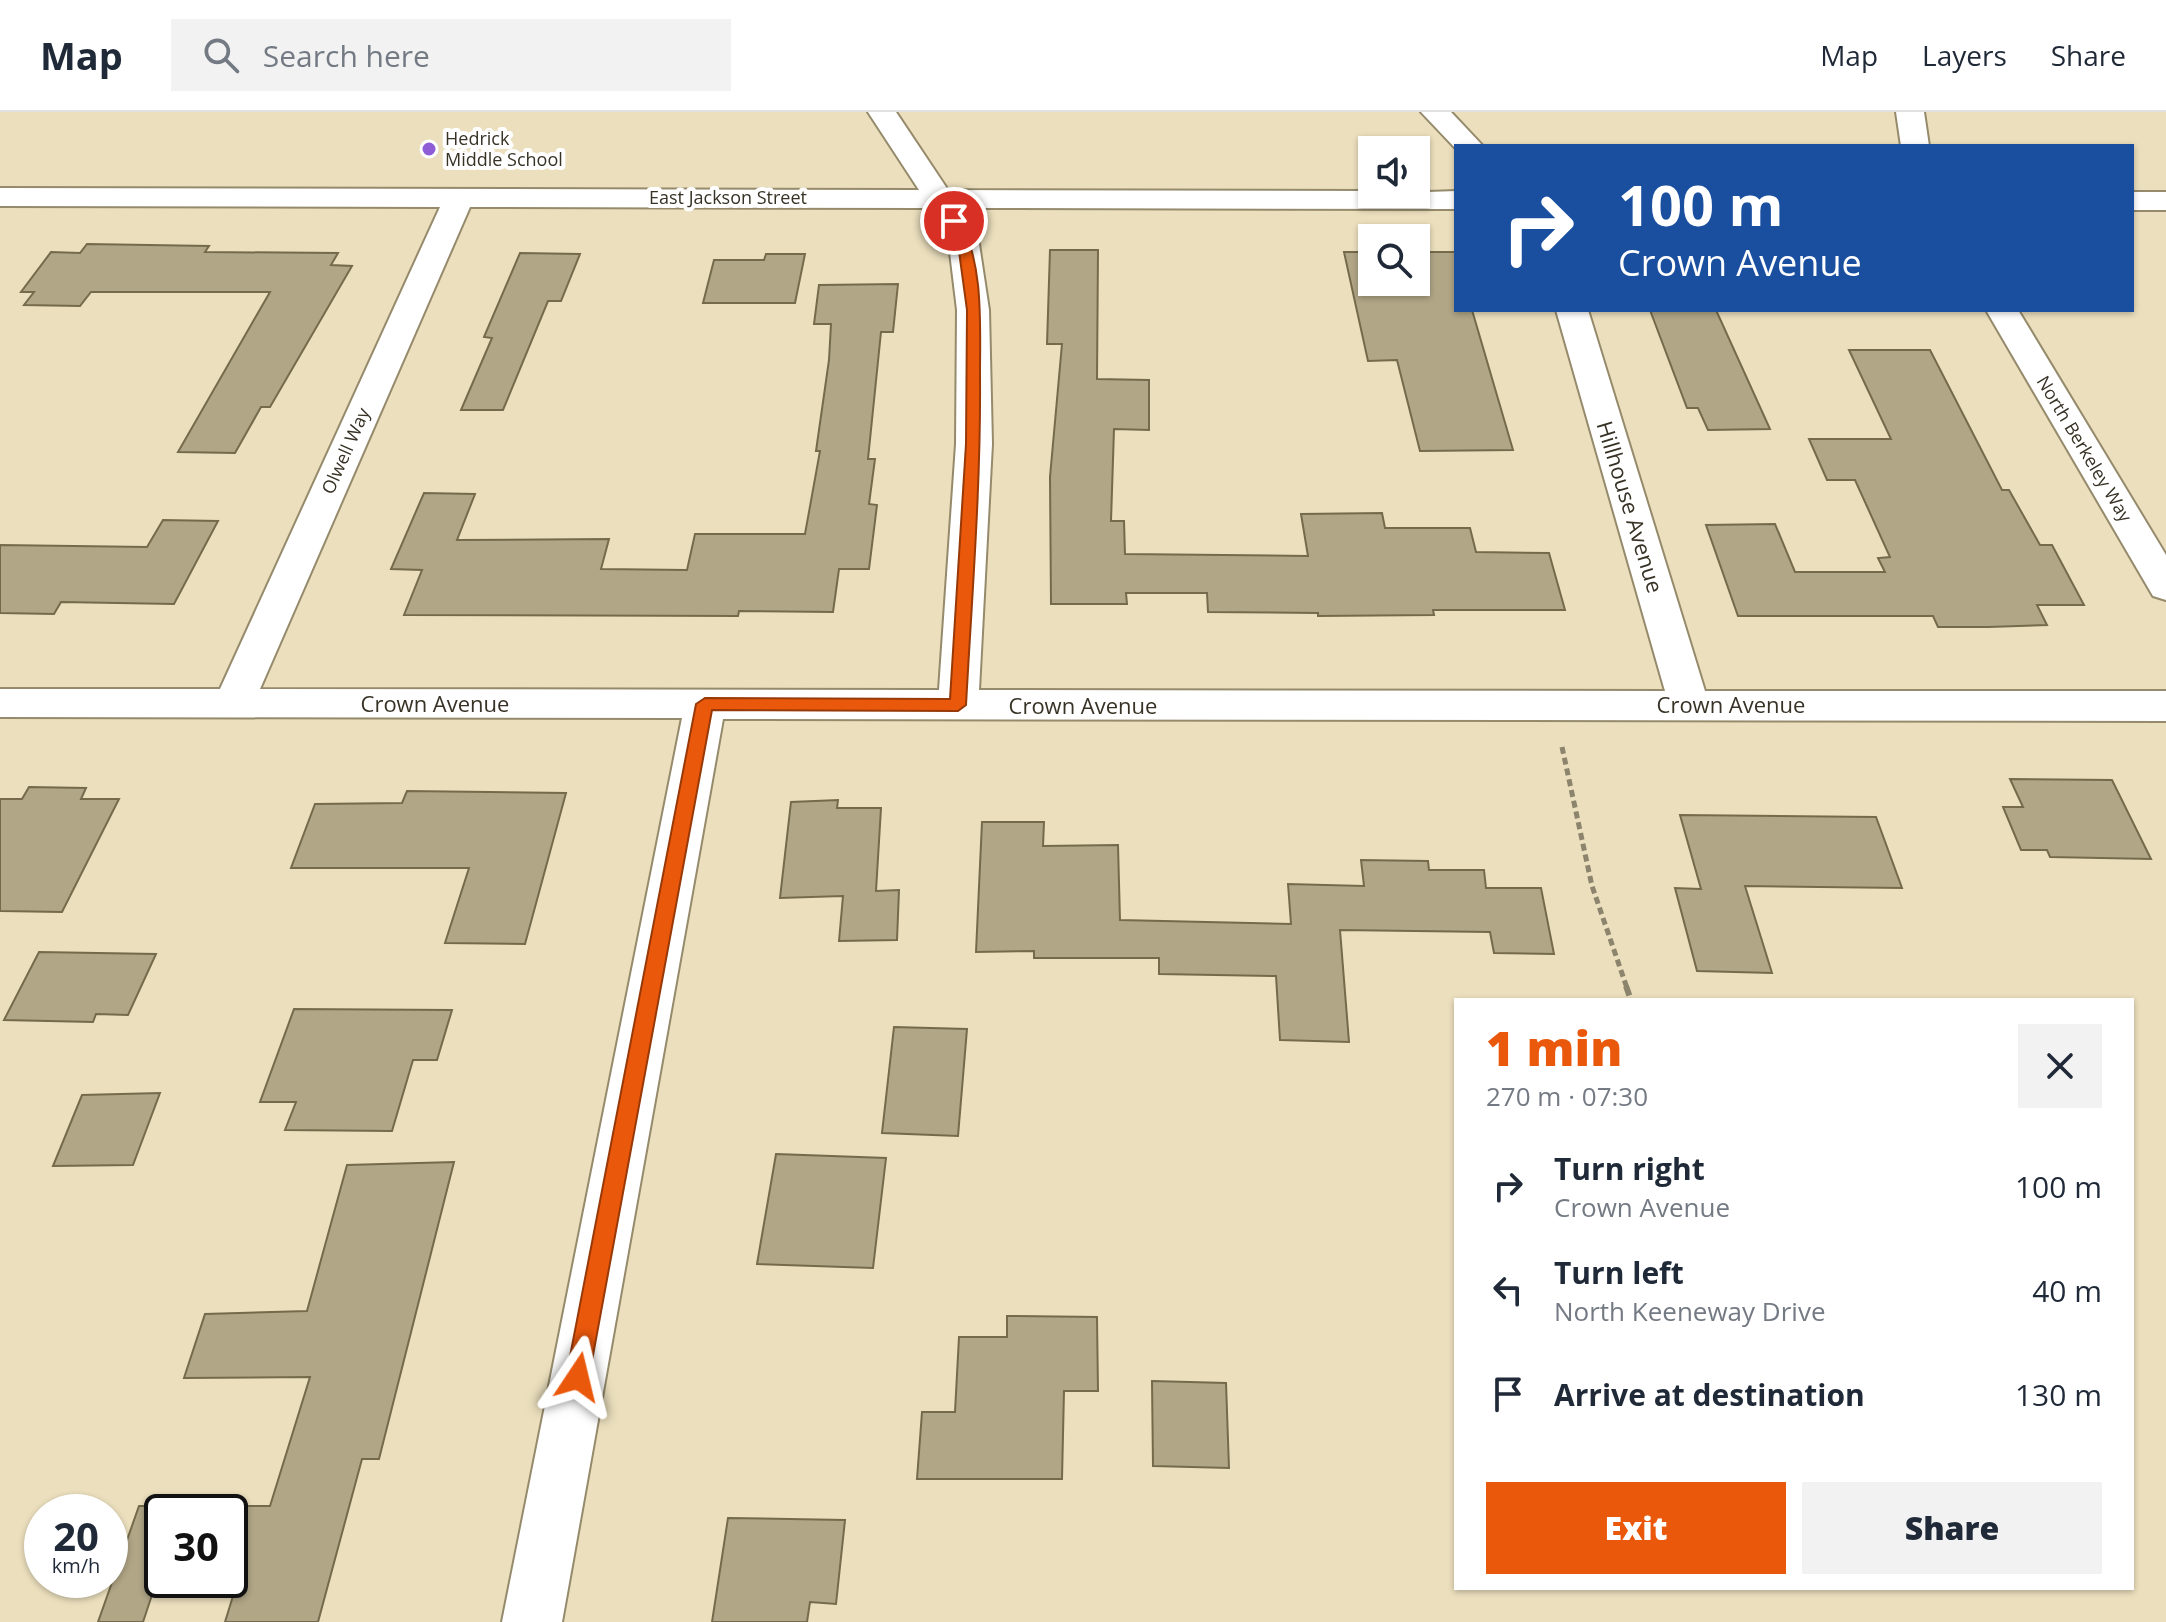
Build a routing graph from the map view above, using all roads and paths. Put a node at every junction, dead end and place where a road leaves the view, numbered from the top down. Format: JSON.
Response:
{"nodes":[{"id":1,"x":882,"y":112,"type":"edge"},
{"id":2,"x":1435,"y":112,"type":"edge"},
{"id":3,"x":1910,"y":112,"type":"edge"},
{"id":4,"x":1467,"y":144,"type":"edge"},
{"id":5,"x":1915,"y":144,"type":"edge"},
{"id":6,"x":0,"y":197,"type":"edge"},
{"id":7,"x":459,"y":198,"type":"junction"},
{"id":8,"x":940,"y":198,"type":"junction"},
{"id":9,"x":1454,"y":200,"type":"edge"},
{"id":10,"x":2134,"y":201,"type":"edge"},
{"id":11,"x":2166,"y":201,"type":"edge"},
{"id":12,"x":1573,"y":312,"type":"edge"},
{"id":13,"x":2003,"y":312,"type":"edge"},
{"id":14,"x":2166,"y":587,"type":"edge"},
{"id":15,"x":0,"y":703,"type":"edge"},
{"id":16,"x":233,"y":704,"type":"junction"},
{"id":17,"x":705,"y":704,"type":"junction"},
{"id":18,"x":1689,"y":704,"type":"junction"},
{"id":19,"x":958,"y":705,"type":"junction"},
{"id":20,"x":1554,"y":706,"type":"junction"},
{"id":21,"x":2166,"y":706,"type":"edge"},
{"id":22,"x":1630,"y":998,"type":"edge"},
{"id":23,"x":532,"y":1622,"type":"edge"}],
"edges":[{"from":1,"to":8,"type":"street"},
{"from":2,"to":4,"type":"street"},
{"from":3,"to":5,"type":"street"},
{"from":6,"to":7,"type":"street","name":"East Jackson Street"},
{"from":7,"to":8,"type":"street","name":"East Jackson Street"},
{"from":7,"to":16,"type":"street","name":"Olwell Way"},
{"from":8,"to":9,"type":"street","name":"East Jackson Street"},
{"from":8,"to":19,"type":"street"},
{"from":10,"to":11,"type":"street"},
{"from":12,"to":18,"type":"street","name":"Hillhouse Avenue"},
{"from":13,"to":14,"type":"street","name":"North Berkeley Way"},
{"from":15,"to":16,"type":"street","name":"Crown Avenue"},
{"from":16,"to":17,"type":"street","name":"Crown Avenue"},
{"from":17,"to":19,"type":"street","name":"Crown Avenue"},
{"from":17,"to":23,"type":"street"},
{"from":18,"to":20,"type":"street","name":"Crown Avenue"},
{"from":18,"to":21,"type":"street","name":"Crown Avenue"},
{"from":19,"to":20,"type":"street","name":"Crown Avenue"},
{"from":20,"to":22,"type":"path"}]}
